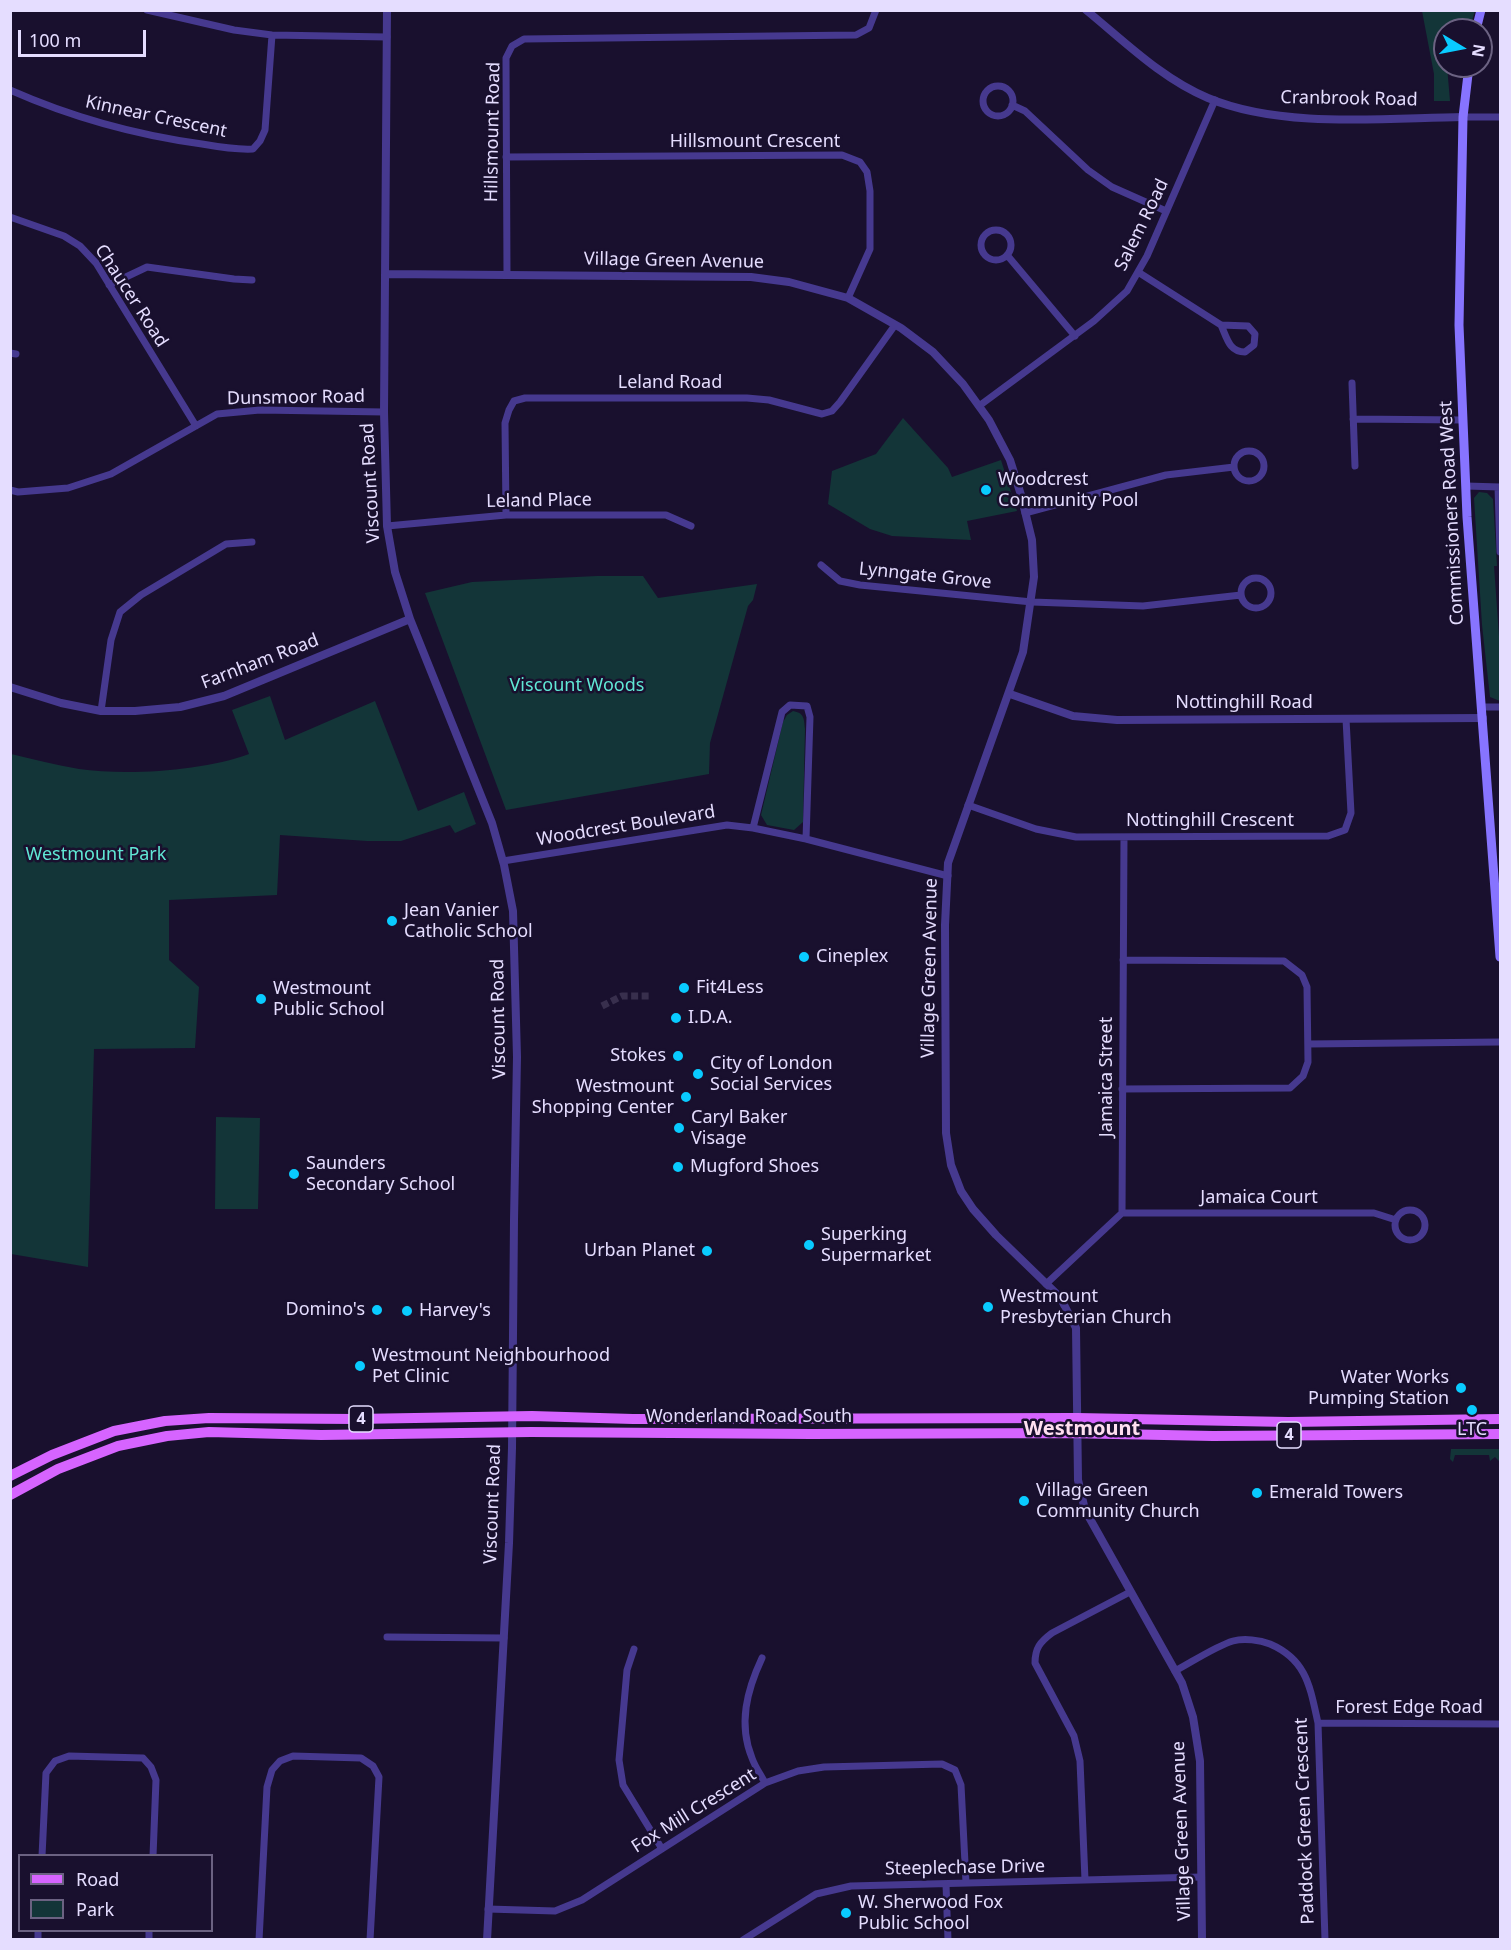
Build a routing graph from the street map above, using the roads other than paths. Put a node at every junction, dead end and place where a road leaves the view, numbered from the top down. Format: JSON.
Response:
{"nodes":[{"id":1,"x":147,"y":10,"type":"edge"},
{"id":2,"x":387,"y":10,"type":"edge"},
{"id":3,"x":876,"y":10,"type":"edge"},
{"id":4,"x":1086,"y":10,"type":"edge"},
{"id":5,"x":272,"y":35,"type":"junction"},
{"id":6,"x":387,"y":37,"type":"junction"},
{"id":7,"x":1467,"y":78,"type":"edge"},
{"id":8,"x":10,"y":90,"type":"edge"},
{"id":9,"x":1215,"y":100,"type":"junction"},
{"id":10,"x":1012,"y":105,"type":"junction"},
{"id":11,"x":1462,"y":117,"type":"junction"},
{"id":12,"x":1500,"y":117,"type":"edge"},
{"id":13,"x":506,"y":157,"type":"junction"},
{"id":14,"x":1166,"y":211,"type":"junction"},
{"id":15,"x":10,"y":217,"type":"edge"},
{"id":16,"x":1007,"y":255,"type":"junction"},
{"id":17,"x":1137,"y":272,"type":"junction"},
{"id":18,"x":385,"y":274,"type":"junction"},
{"id":19,"x":507,"y":275,"type":"junction"},
{"id":20,"x":252,"y":280,"type":"dead end"},
{"id":21,"x":109,"y":285,"type":"junction"},
{"id":22,"x":848,"y":298,"type":"junction"},
{"id":23,"x":895,"y":325,"type":"junction"},
{"id":24,"x":1221,"y":325,"type":"junction"},
{"id":25,"x":1075,"y":336,"type":"junction"},
{"id":26,"x":1352,"y":383,"type":"dead end"},
{"id":27,"x":979,"y":406,"type":"junction"},
{"id":28,"x":384,"y":412,"type":"junction"},
{"id":29,"x":1353,"y":419,"type":"junction"},
{"id":30,"x":1463,"y":420,"type":"junction"},
{"id":31,"x":196,"y":426,"type":"junction"},
{"id":32,"x":1355,"y":466,"type":"dead end"},
{"id":33,"x":1234,"y":467,"type":"junction"},
{"id":34,"x":1466,"y":486,"type":"junction"},
{"id":35,"x":1499,"y":487,"type":"edge"},
{"id":36,"x":10,"y":490,"type":"edge"},
{"id":37,"x":1025,"y":513,"type":"junction"},
{"id":38,"x":506,"y":514,"type":"junction"},
{"id":39,"x":387,"y":526,"type":"junction"},
{"id":40,"x":691,"y":526,"type":"dead end"},
{"id":41,"x":252,"y":542,"type":"dead end"},
{"id":42,"x":1500,"y":552,"type":"edge"},
{"id":43,"x":821,"y":565,"type":"dead end"},
{"id":44,"x":1241,"y":595,"type":"junction"},
{"id":45,"x":1032,"y":602,"type":"junction"},
{"id":46,"x":410,"y":619,"type":"junction"},
{"id":47,"x":10,"y":687,"type":"edge"},
{"id":48,"x":1010,"y":693,"type":"junction"},
{"id":49,"x":1482,"y":707,"type":"junction"},
{"id":50,"x":1500,"y":707,"type":"edge"},
{"id":51,"x":101,"y":711,"type":"junction"},
{"id":52,"x":1483,"y":718,"type":"junction"},
{"id":53,"x":1346,"y":719,"type":"junction"},
{"id":54,"x":968,"y":805,"type":"junction"},
{"id":55,"x":753,"y":828,"type":"junction"},
{"id":56,"x":1124,"y":837,"type":"junction"},
{"id":57,"x":806,"y":839,"type":"junction"},
{"id":58,"x":503,"y":861,"type":"junction"},
{"id":59,"x":948,"y":876,"type":"junction"},
{"id":60,"x":1500,"y":957,"type":"edge"},
{"id":61,"x":1123,"y":960,"type":"junction"},
{"id":62,"x":1500,"y":1042,"type":"edge"},
{"id":63,"x":1308,"y":1044,"type":"junction"},
{"id":64,"x":1122,"y":1089,"type":"junction"},
{"id":65,"x":1122,"y":1213,"type":"junction"},
{"id":66,"x":1396,"y":1220,"type":"junction"},
{"id":67,"x":1046,"y":1284,"type":"junction"},
{"id":68,"x":512,"y":1416,"type":"junction"},
{"id":69,"x":1077,"y":1418,"type":"junction"},
{"id":70,"x":1500,"y":1419,"type":"edge"},
{"id":71,"x":512,"y":1432,"type":"junction"},
{"id":72,"x":1077,"y":1433,"type":"junction"},
{"id":73,"x":1500,"y":1434,"type":"edge"},
{"id":74,"x":10,"y":1476,"type":"edge"},
{"id":75,"x":10,"y":1495,"type":"edge"},
{"id":76,"x":1130,"y":1592,"type":"junction"},
{"id":77,"x":387,"y":1637,"type":"dead end"},
{"id":78,"x":504,"y":1638,"type":"junction"},
{"id":79,"x":634,"y":1650,"type":"dead end"},
{"id":80,"x":762,"y":1658,"type":"dead end"},
{"id":81,"x":1175,"y":1671,"type":"junction"},
{"id":82,"x":1318,"y":1723,"type":"junction"},
{"id":83,"x":1500,"y":1724,"type":"edge"},
{"id":84,"x":765,"y":1783,"type":"junction"},
{"id":85,"x":662,"y":1849,"type":"junction"},
{"id":86,"x":42,"y":1854,"type":"edge"},
{"id":87,"x":153,"y":1854,"type":"edge"},
{"id":88,"x":1201,"y":1877,"type":"junction"},
{"id":89,"x":1085,"y":1880,"type":"junction"},
{"id":90,"x":966,"y":1883,"type":"junction"},
{"id":91,"x":946,"y":1884,"type":"junction"},
{"id":92,"x":488,"y":1910,"type":"junction"},
{"id":93,"x":259,"y":1940,"type":"edge"},
{"id":94,"x":370,"y":1940,"type":"edge"},
{"id":95,"x":487,"y":1940,"type":"edge"},
{"id":96,"x":743,"y":1940,"type":"edge"},
{"id":97,"x":948,"y":1940,"type":"edge"},
{"id":98,"x":1202,"y":1940,"type":"edge"},
{"id":99,"x":1325,"y":1940,"type":"edge"}],
"edges":[{"from":1,"to":5,"type":"street"},
{"from":2,"to":6,"type":"street","name":"Viscount Road"},
{"from":3,"to":13,"type":"street","name":"Hillsmount Road"},
{"from":4,"to":9,"type":"street","name":"Cranbrook Road"},
{"from":5,"to":6,"type":"street"},
{"from":5,"to":8,"type":"street","name":"Kinnear Crescent"},
{"from":6,"to":18,"type":"street","name":"Viscount Road"},
{"from":7,"to":11,"type":"main road","name":"Commissioners Road West"},
{"from":9,"to":11,"type":"street","name":"Cranbrook Road"},
{"from":9,"to":14,"type":"street","name":"Salem Road"},
{"from":10,"to":10,"type":"street"},
{"from":10,"to":14,"type":"street"},
{"from":11,"to":12,"type":"street"},
{"from":11,"to":30,"type":"main road","name":"Commissioners Road West"},
{"from":13,"to":19,"type":"street","name":"Hillsmount Road"},
{"from":13,"to":22,"type":"street","name":"Hillsmount Crescent"},
{"from":14,"to":17,"type":"street","name":"Salem Road"},
{"from":15,"to":21,"type":"street","name":"Chaucer Road"},
{"from":16,"to":16,"type":"street"},
{"from":16,"to":25,"type":"street"},
{"from":17,"to":24,"type":"street"},
{"from":17,"to":25,"type":"street","name":"Salem Road"},
{"from":18,"to":19,"type":"street","name":"Village Green Avenue"},
{"from":18,"to":28,"type":"street","name":"Viscount Road"},
{"from":19,"to":22,"type":"street","name":"Village Green Avenue"},
{"from":20,"to":21,"type":"street"},
{"from":21,"to":31,"type":"street","name":"Chaucer Road"},
{"from":22,"to":23,"type":"street","name":"Village Green Avenue"},
{"from":23,"to":27,"type":"street","name":"Village Green Avenue"},
{"from":23,"to":38,"type":"street","name":"Leland Road"},
{"from":24,"to":24,"type":"street"},
{"from":25,"to":27,"type":"street","name":"Salem Road"},
{"from":26,"to":29,"type":"street"},
{"from":27,"to":37,"type":"street","name":"Village Green Avenue"},
{"from":28,"to":31,"type":"street","name":"Dunsmoor Road"},
{"from":28,"to":39,"type":"street","name":"Viscount Road"},
{"from":29,"to":30,"type":"street"},
{"from":29,"to":32,"type":"street"},
{"from":30,"to":34,"type":"main road","name":"Commissioners Road West"},
{"from":31,"to":36,"type":"street","name":"Dunsmoor Road"},
{"from":33,"to":33,"type":"street"},
{"from":33,"to":37,"type":"street"},
{"from":34,"to":35,"type":"street"},
{"from":34,"to":49,"type":"main road","name":"Commissioners Road West"},
{"from":35,"to":42,"type":"street"},
{"from":37,"to":45,"type":"street","name":"Village Green Avenue"},
{"from":38,"to":39,"type":"street","name":"Leland Place"},
{"from":38,"to":40,"type":"street","name":"Leland Place"},
{"from":39,"to":46,"type":"street","name":"Viscount Road"},
{"from":41,"to":51,"type":"street"},
{"from":43,"to":45,"type":"street","name":"Lynngate Grove"},
{"from":44,"to":44,"type":"street"},
{"from":44,"to":45,"type":"street","name":"Lynngate Grove"},
{"from":45,"to":48,"type":"street","name":"Village Green Avenue"},
{"from":46,"to":51,"type":"street","name":"Farnham Road"},
{"from":46,"to":58,"type":"street","name":"Viscount Road"},
{"from":47,"to":51,"type":"street","name":"Farnham Road"},
{"from":48,"to":53,"type":"street","name":"Nottinghill Road"},
{"from":48,"to":54,"type":"street","name":"Village Green Avenue"},
{"from":49,"to":50,"type":"street"},
{"from":49,"to":52,"type":"main road","name":"Commissioners Road West"},
{"from":52,"to":53,"type":"street","name":"Nottinghill Road"},
{"from":52,"to":60,"type":"main road","name":"Commissioners Road West"},
{"from":53,"to":56,"type":"street","name":"Nottinghill Crescent"},
{"from":54,"to":56,"type":"street","name":"Nottinghill Crescent"},
{"from":54,"to":59,"type":"street","name":"Village Green Avenue"},
{"from":55,"to":57,"type":"street","name":"Woodcrest Boulevard"},
{"from":55,"to":57,"type":"street"},
{"from":55,"to":58,"type":"street","name":"Woodcrest Boulevard"},
{"from":56,"to":61,"type":"street","name":"Jamaica Street"},
{"from":57,"to":59,"type":"street","name":"Woodcrest Boulevard"},
{"from":58,"to":68,"type":"street","name":"Viscount Road"},
{"from":59,"to":67,"type":"street","name":"Village Green Avenue"},
{"from":61,"to":63,"type":"street"},
{"from":61,"to":64,"type":"street","name":"Jamaica Street"},
{"from":62,"to":63,"type":"street"},
{"from":63,"to":64,"type":"street"},
{"from":64,"to":65,"type":"street","name":"Jamaica Street"},
{"from":65,"to":66,"type":"street","name":"Jamaica Court"},
{"from":65,"to":67,"type":"street"},
{"from":66,"to":66,"type":"street","name":"Jamaica Court"},
{"from":67,"to":69,"type":"street","name":"Village Green Avenue"},
{"from":68,"to":69,"type":"main road","name":"Wonderland Road South","number":"4"},
{"from":68,"to":71,"type":"street","name":"Viscount Road"},
{"from":68,"to":74,"type":"main road","name":"Wonderland Road South","number":"4"},
{"from":69,"to":70,"type":"main road","name":"Wonderland Road South","number":"4"},
{"from":69,"to":72,"type":"street","name":"Village Green Avenue"},
{"from":71,"to":72,"type":"main road","name":"Wonderland Road South","number":"4"},
{"from":71,"to":75,"type":"main road","name":"Wonderland Road South","number":"4"},
{"from":71,"to":78,"type":"street","name":"Viscount Road"},
{"from":72,"to":73,"type":"main road","name":"Wonderland Road South","number":"4"},
{"from":72,"to":76,"type":"street","name":"Village Green Avenue"},
{"from":76,"to":81,"type":"street","name":"Village Green Avenue"},
{"from":76,"to":89,"type":"street"},
{"from":77,"to":78,"type":"street"},
{"from":78,"to":92,"type":"street","name":"Viscount Road"},
{"from":79,"to":85,"type":"street"},
{"from":80,"to":84,"type":"street"},
{"from":81,"to":82,"type":"street","name":"Paddock Green Crescent"},
{"from":81,"to":88,"type":"street","name":"Village Green Avenue"},
{"from":82,"to":83,"type":"street","name":"Forest Edge Road"},
{"from":82,"to":99,"type":"street","name":"Paddock Green Crescent"},
{"from":84,"to":85,"type":"street","name":"Fox Mill Crescent"},
{"from":84,"to":90,"type":"street","name":"Fox Mill Crescent"},
{"from":85,"to":92,"type":"street","name":"Fox Mill Crescent"},
{"from":86,"to":87,"type":"street"},
{"from":88,"to":89,"type":"street","name":"Steeplechase Drive"},
{"from":88,"to":98,"type":"street","name":"Village Green Avenue"},
{"from":89,"to":90,"type":"street","name":"Steeplechase Drive"},
{"from":90,"to":91,"type":"street","name":"Steeplechase Drive"},
{"from":91,"to":96,"type":"street","name":"Steeplechase Drive"},
{"from":91,"to":97,"type":"street"},
{"from":92,"to":95,"type":"street","name":"Viscount Road"},
{"from":93,"to":94,"type":"street"}]}
